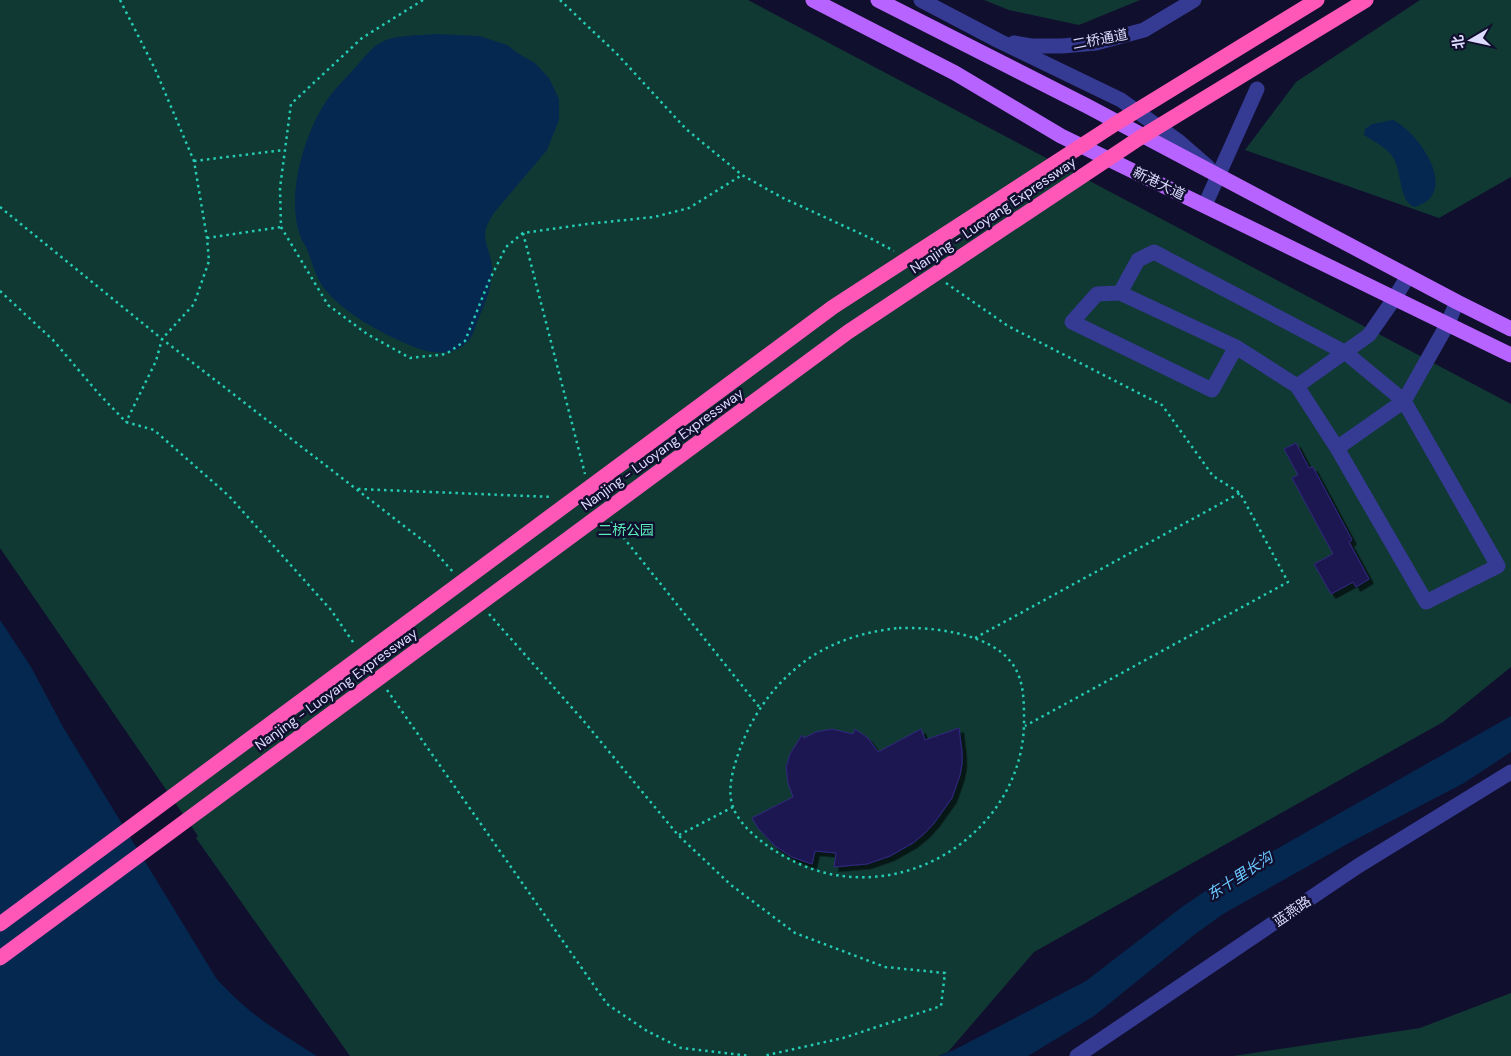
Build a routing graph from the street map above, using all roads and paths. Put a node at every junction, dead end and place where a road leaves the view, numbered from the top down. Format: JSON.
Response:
{"nodes":[{"id":1,"x":120,"y":0,"type":"edge"},
{"id":2,"x":422,"y":0,"type":"edge"},
{"id":3,"x":560,"y":0,"type":"edge"},
{"id":4,"x":813,"y":0,"type":"edge"},
{"id":5,"x":878,"y":0,"type":"edge"},
{"id":6,"x":921,"y":0,"type":"edge"},
{"id":7,"x":1194,"y":0,"type":"edge"},
{"id":8,"x":1317,"y":0,"type":"edge"},
{"id":9,"x":1366,"y":0,"type":"edge"},
{"id":10,"x":998,"y":40,"type":"junction"},
{"id":11,"x":1257,"y":89,"type":"dead end"},
{"id":12,"x":284,"y":150,"type":"junction"},
{"id":13,"x":194,"y":161,"type":"junction"},
{"id":14,"x":742,"y":175,"type":"junction"},
{"id":15,"x":1219,"y":176,"type":"junction"},
{"id":16,"x":1205,"y":205,"type":"junction"},
{"id":17,"x":0,"y":207,"type":"edge"},
{"id":18,"x":281,"y":227,"type":"junction"},
{"id":19,"x":207,"y":238,"type":"junction"},
{"id":20,"x":895,"y":252,"type":"dead end"},
{"id":21,"x":1408,"y":276,"type":"junction"},
{"id":22,"x":944,"y":282,"type":"dead end"},
{"id":23,"x":1120,"y":293,"type":"junction"},
{"id":24,"x":1394,"y":299,"type":"junction"},
{"id":25,"x":1457,"y":302,"type":"junction"},
{"id":26,"x":1447,"y":326,"type":"junction"},
{"id":27,"x":1511,"y":329,"type":"edge"},
{"id":28,"x":162,"y":339,"type":"junction"},
{"id":29,"x":1236,"y":347,"type":"junction"},
{"id":30,"x":1346,"y":352,"type":"junction"},
{"id":31,"x":1511,"y":356,"type":"edge"},
{"id":32,"x":1296,"y":386,"type":"junction"},
{"id":33,"x":1404,"y":401,"type":"junction"},
{"id":34,"x":126,"y":422,"type":"dead end"},
{"id":35,"x":1337,"y":448,"type":"junction"},
{"id":36,"x":356,"y":489,"type":"junction"},
{"id":37,"x":1240,"y":493,"type":"junction"},
{"id":38,"x":553,"y":497,"type":"dead end"},
{"id":39,"x":456,"y":576,"type":"dead end"},
{"id":40,"x":489,"y":614,"type":"dead end"},
{"id":41,"x":974,"y":638,"type":"junction"},
{"id":42,"x":1025,"y":726,"type":"junction"},
{"id":43,"x":1511,"y":772,"type":"edge"},
{"id":44,"x":733,"y":807,"type":"junction"},
{"id":45,"x":678,"y":835,"type":"junction"},
{"id":46,"x":0,"y":924,"type":"edge"},
{"id":47,"x":0,"y":958,"type":"edge"},
{"id":48,"x":763,"y":1056,"type":"edge"},
{"id":49,"x":1077,"y":1056,"type":"edge"}],
"edges":[{"from":1,"to":13,"type":"path"},
{"from":2,"to":12,"type":"path"},
{"from":3,"to":14,"type":"path"},
{"from":4,"to":16,"type":"main road","name":"新港大道"},
{"from":5,"to":15,"type":"main road"},
{"from":6,"to":10,"type":"street"},
{"from":7,"to":10,"type":"street","name":"二桥通道"},
{"from":8,"to":46,"type":"highway","name":"Nanjing - Luoyang Expressway","bridge":true},
{"from":9,"to":47,"type":"highway","name":"Nanjing - Luoyang Expressway","bridge":true},
{"from":10,"to":15,"type":"street"},
{"from":11,"to":15,"type":"street"},
{"from":12,"to":13,"type":"path"},
{"from":12,"to":18,"type":"path"},
{"from":13,"to":19,"type":"path"},
{"from":14,"to":18,"type":"path"},
{"from":14,"to":20,"type":"path"},
{"from":15,"to":16,"type":"street"},
{"from":15,"to":21,"type":"main road"},
{"from":16,"to":24,"type":"main road","name":"新港大道"},
{"from":17,"to":28,"type":"path"},
{"from":18,"to":19,"type":"path"},
{"from":19,"to":28,"type":"path"},
{"from":21,"to":24,"type":"street"},
{"from":21,"to":25,"type":"main road"},
{"from":22,"to":37,"type":"path"},
{"from":23,"to":29,"type":"street"},
{"from":23,"to":29,"type":"street"},
{"from":23,"to":30,"type":"street"},
{"from":24,"to":26,"type":"main road","name":"新港大道"},
{"from":24,"to":30,"type":"street"},
{"from":25,"to":26,"type":"street"},
{"from":25,"to":27,"type":"main road"},
{"from":26,"to":31,"type":"main road","name":"新港大道"},
{"from":26,"to":33,"type":"street"},
{"from":28,"to":34,"type":"path"},
{"from":28,"to":36,"type":"path"},
{"from":29,"to":32,"type":"street"},
{"from":30,"to":32,"type":"street"},
{"from":30,"to":33,"type":"street"},
{"from":32,"to":35,"type":"street"},
{"from":33,"to":35,"type":"street"},
{"from":33,"to":35,"type":"street"},
{"from":36,"to":38,"type":"path"},
{"from":36,"to":39,"type":"path"},
{"from":37,"to":41,"type":"path"},
{"from":37,"to":42,"type":"path"},
{"from":40,"to":45,"type":"path"},
{"from":41,"to":42,"type":"path"},
{"from":41,"to":44,"type":"path"},
{"from":42,"to":44,"type":"path"},
{"from":43,"to":49,"type":"street","name":"蓝燕路"},
{"from":44,"to":45,"type":"path"},
{"from":45,"to":48,"type":"path"}]}
